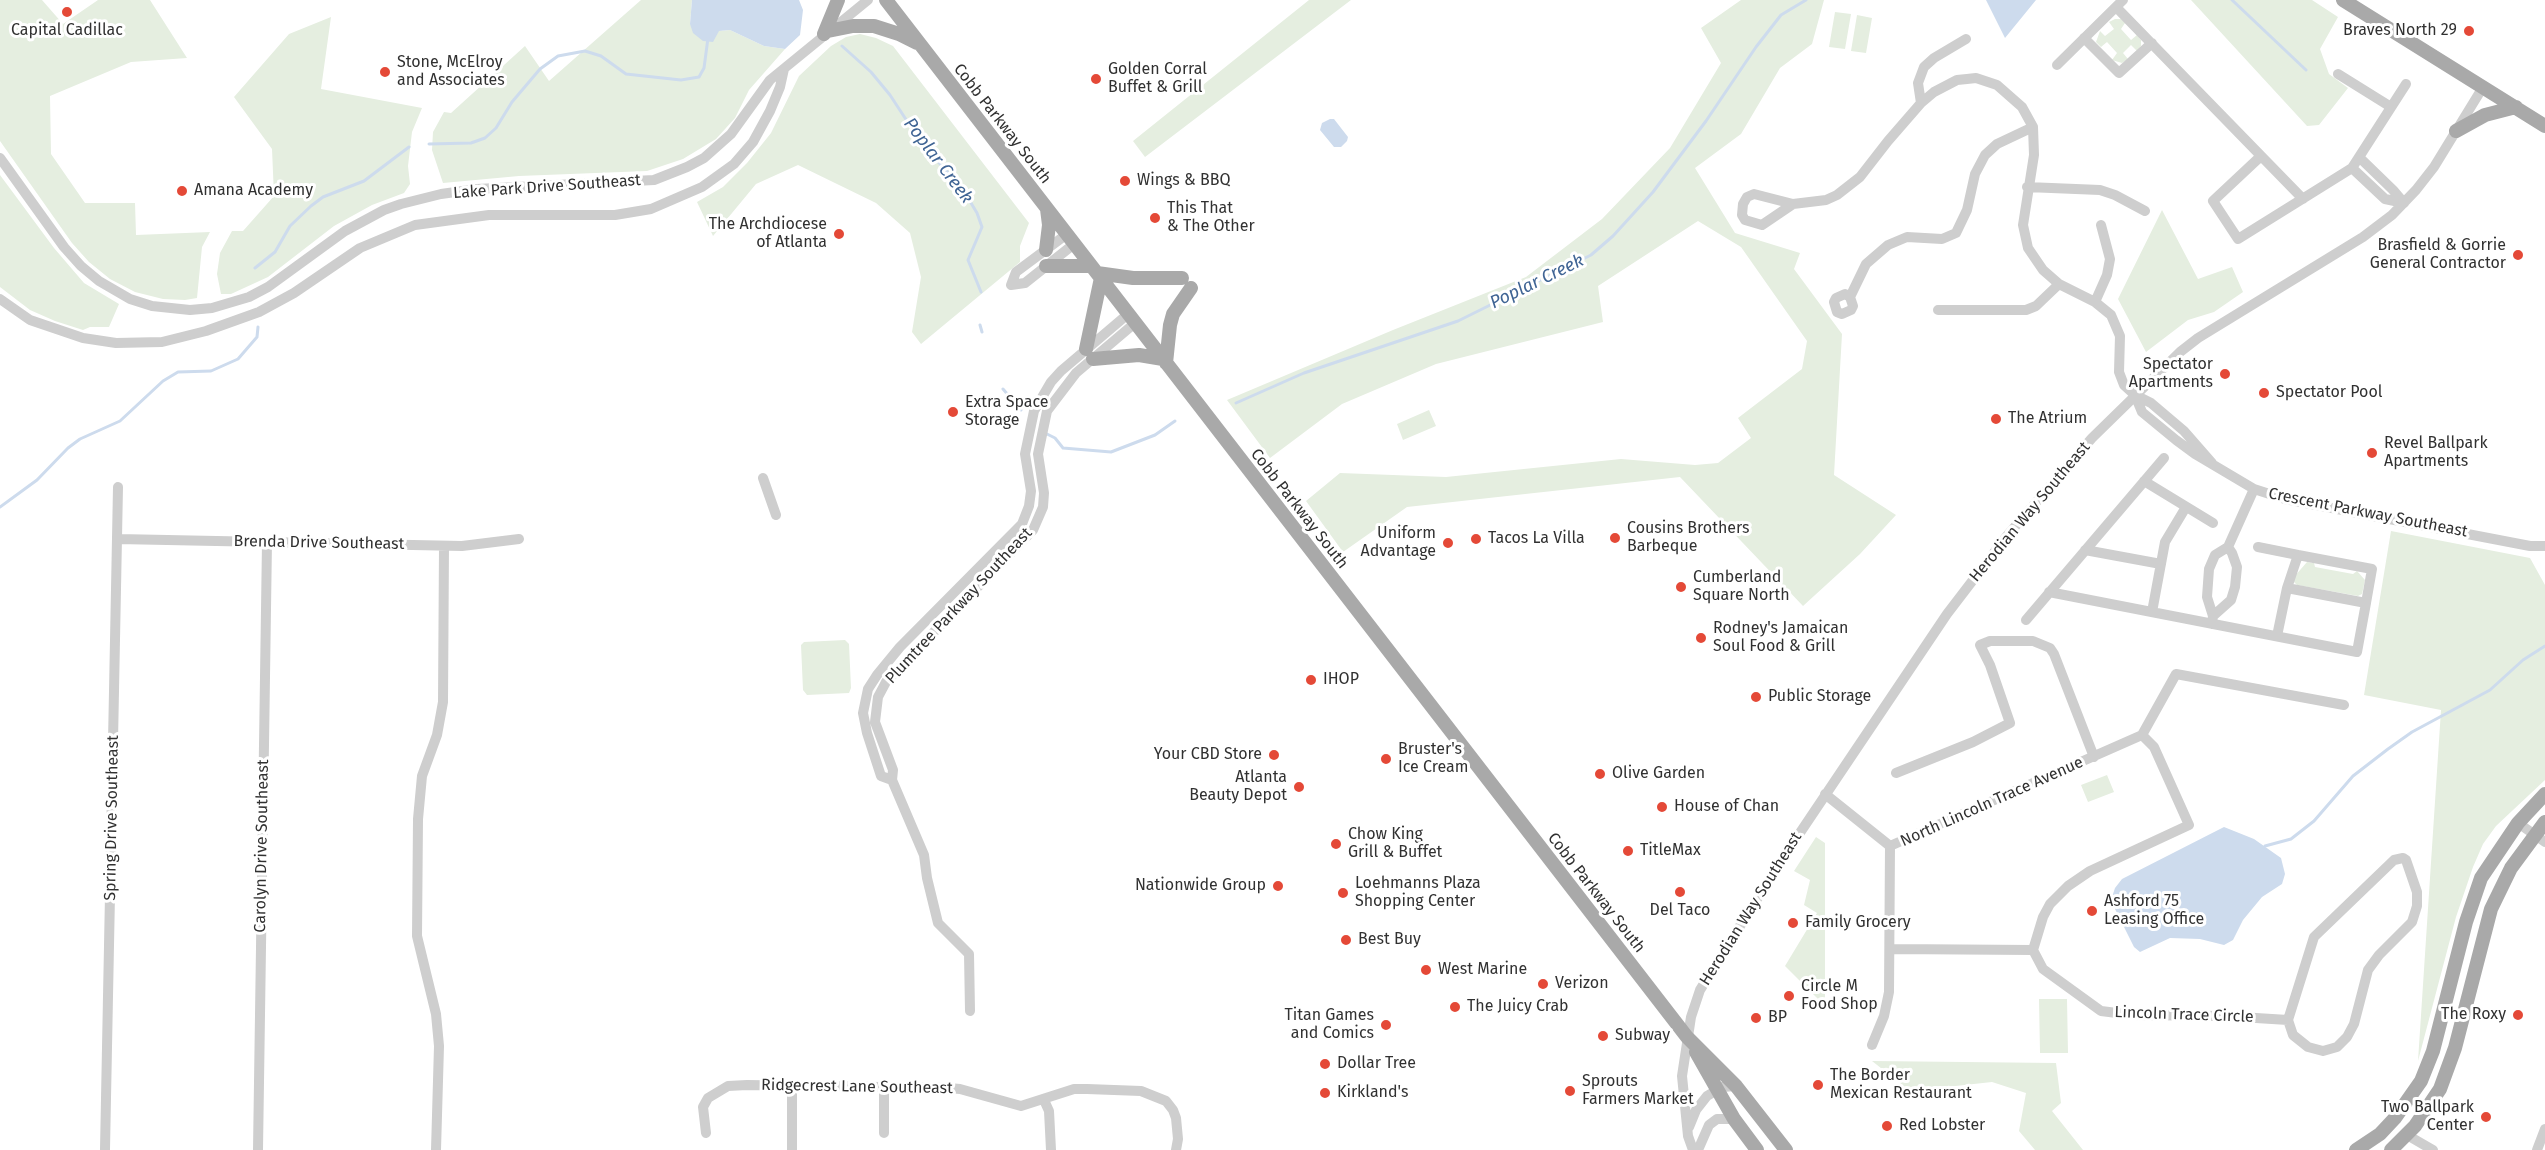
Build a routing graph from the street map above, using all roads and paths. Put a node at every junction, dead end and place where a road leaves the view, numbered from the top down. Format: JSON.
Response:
{"nodes":[{"id":1,"x":837,"y":0,"type":"edge"},
{"id":2,"x":868,"y":0,"type":"edge"},
{"id":3,"x":886,"y":0,"type":"edge"},
{"id":4,"x":2343,"y":0,"type":"edge"},
{"id":5,"x":2119,"y":3,"type":"edge"},
{"id":6,"x":826,"y":32,"type":"junction"},
{"id":7,"x":2084,"y":38,"type":"junction"},
{"id":8,"x":1966,"y":39,"type":"dead end"},
{"id":9,"x":2152,"y":43,"type":"junction"},
{"id":10,"x":921,"y":45,"type":"junction"},
{"id":11,"x":2057,"y":64,"type":"dead end"},
{"id":12,"x":784,"y":69,"type":"junction"},
{"id":13,"x":2338,"y":74,"type":"dead end"},
{"id":14,"x":2406,"y":84,"type":"dead end"},
{"id":15,"x":2483,"y":87,"type":"junction"},
{"id":16,"x":1921,"y":104,"type":"junction"},
{"id":17,"x":2391,"y":107,"type":"junction"},
{"id":18,"x":2516,"y":107,"type":"junction"},
{"id":19,"x":2545,"y":126,"type":"edge"},
{"id":20,"x":2033,"y":127,"type":"junction"},
{"id":21,"x":2456,"y":131,"type":"junction"},
{"id":22,"x":2261,"y":156,"type":"junction"},
{"id":23,"x":2359,"y":157,"type":"junction"},
{"id":24,"x":0,"y":158,"type":"edge"},
{"id":25,"x":2352,"y":168,"type":"junction"},
{"id":26,"x":2027,"y":186,"type":"junction"},
{"id":27,"x":2303,"y":198,"type":"junction"},
{"id":28,"x":2404,"y":203,"type":"junction"},
{"id":29,"x":1793,"y":204,"type":"dead end"},
{"id":30,"x":1047,"y":209,"type":"junction"},
{"id":31,"x":2145,"y":211,"type":"dead end"},
{"id":32,"x":2101,"y":225,"type":"dead end"},
{"id":33,"x":1070,"y":239,"type":"junction"},
{"id":34,"x":1046,"y":250,"type":"junction"},
{"id":35,"x":1046,"y":266,"type":"junction"},
{"id":36,"x":1096,"y":272,"type":"junction"},
{"id":37,"x":2059,"y":284,"type":"junction"},
{"id":38,"x":1850,"y":297,"type":"dead end"},
{"id":39,"x":0,"y":299,"type":"edge"},
{"id":40,"x":2095,"y":302,"type":"junction"},
{"id":41,"x":1938,"y":310,"type":"dead end"},
{"id":42,"x":1131,"y":318,"type":"junction"},
{"id":43,"x":1089,"y":354,"type":"junction"},
{"id":44,"x":1165,"y":361,"type":"junction"},
{"id":45,"x":2134,"y":395,"type":"junction"},
{"id":46,"x":2164,"y":458,"type":"dead end"},
{"id":47,"x":762,"y":478,"type":"dead end"},
{"id":48,"x":2144,"y":481,"type":"junction"},
{"id":49,"x":118,"y":487,"type":"dead end"},
{"id":50,"x":2254,"y":489,"type":"junction"},
{"id":51,"x":2186,"y":507,"type":"junction"},
{"id":52,"x":776,"y":515,"type":"dead end"},
{"id":53,"x":2213,"y":524,"type":"dead end"},
{"id":54,"x":519,"y":538,"type":"dead end"},
{"id":55,"x":118,"y":539,"type":"junction"},
{"id":56,"x":267,"y":542,"type":"junction"},
{"id":57,"x":444,"y":546,"type":"junction"},
{"id":58,"x":2530,"y":546,"type":"junction"},
{"id":59,"x":2545,"y":546,"type":"edge"},
{"id":60,"x":2228,"y":547,"type":"junction"},
{"id":61,"x":2258,"y":547,"type":"dead end"},
{"id":62,"x":2085,"y":550,"type":"junction"},
{"id":63,"x":2545,"y":554,"type":"edge"},
{"id":64,"x":2298,"y":555,"type":"junction"},
{"id":65,"x":2161,"y":564,"type":"junction"},
{"id":66,"x":2287,"y":588,"type":"junction"},
{"id":67,"x":2049,"y":592,"type":"junction"},
{"id":68,"x":2366,"y":603,"type":"junction"},
{"id":69,"x":2152,"y":612,"type":"junction"},
{"id":70,"x":2026,"y":620,"type":"dead end"},
{"id":71,"x":2213,"y":620,"type":"junction"},
{"id":72,"x":2277,"y":636,"type":"junction"},
{"id":73,"x":2344,"y":705,"type":"dead end"},
{"id":74,"x":2142,"y":735,"type":"junction"},
{"id":75,"x":2094,"y":757,"type":"junction"},
{"id":76,"x":1896,"y":773,"type":"dead end"},
{"id":77,"x":1825,"y":794,"type":"junction"},
{"id":78,"x":2545,"y":794,"type":"edge"},
{"id":79,"x":2545,"y":822,"type":"edge"},
{"id":80,"x":2518,"y":823,"type":"junction"},
{"id":81,"x":2539,"y":838,"type":"edge"},
{"id":82,"x":1890,"y":846,"type":"junction"},
{"id":83,"x":1890,"y":949,"type":"junction"},
{"id":84,"x":2034,"y":950,"type":"junction"},
{"id":85,"x":970,"y":1011,"type":"dead end"},
{"id":86,"x":2288,"y":1020,"type":"junction"},
{"id":87,"x":1687,"y":1037,"type":"junction"},
{"id":88,"x":1872,"y":1045,"type":"dead end"},
{"id":89,"x":792,"y":1086,"type":"junction"},
{"id":90,"x":1736,"y":1086,"type":"junction"},
{"id":91,"x":884,"y":1088,"type":"junction"},
{"id":92,"x":1717,"y":1089,"type":"junction"},
{"id":93,"x":1044,"y":1100,"type":"junction"},
{"id":94,"x":1734,"y":1119,"type":"junction"},
{"id":95,"x":2545,"y":1129,"type":"edge"},
{"id":96,"x":1688,"y":1130,"type":"junction"},
{"id":97,"x":706,"y":1133,"type":"dead end"},
{"id":98,"x":884,"y":1133,"type":"dead end"},
{"id":99,"x":2407,"y":1135,"type":"junction"},
{"id":100,"x":105,"y":1150,"type":"edge"},
{"id":101,"x":258,"y":1150,"type":"edge"},
{"id":102,"x":436,"y":1150,"type":"edge"},
{"id":103,"x":792,"y":1150,"type":"edge"},
{"id":104,"x":1051,"y":1150,"type":"edge"},
{"id":105,"x":1176,"y":1150,"type":"edge"},
{"id":106,"x":1693,"y":1150,"type":"edge"},
{"id":107,"x":1698,"y":1150,"type":"edge"},
{"id":108,"x":1757,"y":1150,"type":"edge"},
{"id":109,"x":1786,"y":1150,"type":"edge"},
{"id":110,"x":2356,"y":1150,"type":"edge"},
{"id":111,"x":2391,"y":1150,"type":"edge"},
{"id":112,"x":2433,"y":1150,"type":"edge"},
{"id":113,"x":2537,"y":1150,"type":"edge"}],
"edges":[{"from":1,"to":6,"type":"main road"},
{"from":2,"to":6,"type":"street","name":"Lake Park Drive Southeast"},
{"from":3,"to":10,"type":"main road","name":"Cobb Parkway South"},
{"from":4,"to":15,"type":"main road"},
{"from":5,"to":7,"type":"street"},
{"from":5,"to":9,"type":"street"},
{"from":6,"to":10,"type":"main road"},
{"from":6,"to":12,"type":"street","name":"Lake Park Drive Southeast"},
{"from":7,"to":9,"type":"street"},
{"from":7,"to":11,"type":"street"},
{"from":8,"to":16,"type":"street"},
{"from":9,"to":22,"type":"street"},
{"from":10,"to":30,"type":"main road","name":"Cobb Parkway South"},
{"from":12,"to":24,"type":"street","name":"Lake Park Drive Southeast"},
{"from":12,"to":39,"type":"street","name":"Lake Park Drive Southeast"},
{"from":13,"to":17,"type":"street"},
{"from":14,"to":17,"type":"street"},
{"from":15,"to":18,"type":"main road"},
{"from":15,"to":21,"type":"street","name":"Herodian Way Southeast"},
{"from":16,"to":20,"type":"street"},
{"from":16,"to":29,"type":"street"},
{"from":17,"to":23,"type":"street"},
{"from":18,"to":19,"type":"main road"},
{"from":18,"to":21,"type":"main road"},
{"from":20,"to":26,"type":"street"},
{"from":20,"to":38,"type":"street"},
{"from":21,"to":28,"type":"street","name":"Herodian Way Southeast"},
{"from":22,"to":27,"type":"street"},
{"from":22,"to":27,"type":"street"},
{"from":23,"to":25,"type":"street"},
{"from":23,"to":28,"type":"street"},
{"from":25,"to":27,"type":"street"},
{"from":25,"to":28,"type":"street"},
{"from":26,"to":31,"type":"street"},
{"from":26,"to":37,"type":"street"},
{"from":28,"to":45,"type":"street","name":"Herodian Way Southeast"},
{"from":30,"to":33,"type":"main road","name":"Cobb Parkway South"},
{"from":30,"to":34,"type":"main road"},
{"from":32,"to":40,"type":"street"},
{"from":33,"to":34,"type":"street"},
{"from":33,"to":35,"type":"street"},
{"from":33,"to":36,"type":"main road","name":"Cobb Parkway South"},
{"from":34,"to":35,"type":"street"},
{"from":35,"to":36,"type":"main road"},
{"from":36,"to":42,"type":"main road","name":"Cobb Parkway South"},
{"from":36,"to":43,"type":"main road"},
{"from":36,"to":44,"type":"main road"},
{"from":37,"to":40,"type":"street"},
{"from":37,"to":41,"type":"street"},
{"from":40,"to":45,"type":"street"},
{"from":42,"to":43,"type":"street","name":"Plumtree Parkway Southeast"},
{"from":42,"to":44,"type":"main road","name":"Cobb Parkway South"},
{"from":43,"to":44,"type":"main road"},
{"from":43,"to":85,"type":"street","name":"Plumtree Parkway Southeast"},
{"from":44,"to":87,"type":"main road","name":"Cobb Parkway South"},
{"from":45,"to":50,"type":"street","name":"Crescent Parkway Southeast"},
{"from":45,"to":77,"type":"street","name":"Herodian Way Southeast"},
{"from":46,"to":48,"type":"street"},
{"from":47,"to":52,"type":"street"},
{"from":48,"to":51,"type":"street"},
{"from":48,"to":62,"type":"street"},
{"from":49,"to":55,"type":"street","name":"Spring Drive Southeast"},
{"from":50,"to":58,"type":"street","name":"Crescent Parkway Southeast"},
{"from":50,"to":60,"type":"street"},
{"from":51,"to":53,"type":"street"},
{"from":51,"to":65,"type":"street"},
{"from":54,"to":57,"type":"street","name":"Brenda Drive Southeast"},
{"from":55,"to":56,"type":"street","name":"Brenda Drive Southeast"},
{"from":55,"to":100,"type":"street","name":"Spring Drive Southeast"},
{"from":56,"to":57,"type":"street","name":"Brenda Drive Southeast"},
{"from":56,"to":101,"type":"street","name":"Carolyn Drive Southeast"},
{"from":57,"to":102,"type":"street"},
{"from":58,"to":59,"type":"street","name":"Crescent Parkway Southeast"},
{"from":58,"to":63,"type":"street","name":"Crescent Parkway Southeast"},
{"from":60,"to":71,"type":"street"},
{"from":60,"to":71,"type":"street"},
{"from":61,"to":64,"type":"street"},
{"from":62,"to":65,"type":"street"},
{"from":62,"to":67,"type":"street"},
{"from":64,"to":66,"type":"street"},
{"from":64,"to":68,"type":"street"},
{"from":65,"to":69,"type":"street"},
{"from":66,"to":68,"type":"street"},
{"from":66,"to":72,"type":"street"},
{"from":67,"to":69,"type":"street"},
{"from":67,"to":70,"type":"street"},
{"from":68,"to":72,"type":"street"},
{"from":69,"to":71,"type":"street"},
{"from":71,"to":72,"type":"street"},
{"from":73,"to":74,"type":"street"},
{"from":74,"to":75,"type":"street","name":"North Lincoln Trace Avenue"},
{"from":74,"to":84,"type":"street"},
{"from":75,"to":76,"type":"street","name":"North Lincoln Trace Avenue"},
{"from":75,"to":82,"type":"street","name":"North Lincoln Trace Avenue"},
{"from":77,"to":82,"type":"street"},
{"from":77,"to":87,"type":"street","name":"Herodian Way Southeast"},
{"from":78,"to":80,"type":"main road"},
{"from":79,"to":81,"type":"main road"},
{"from":80,"to":81,"type":"street"},
{"from":80,"to":110,"type":"main road"},
{"from":81,"to":99,"type":"main road"},
{"from":82,"to":83,"type":"street"},
{"from":83,"to":84,"type":"street"},
{"from":83,"to":88,"type":"street"},
{"from":84,"to":86,"type":"street","name":"Lincoln Trace Circle"},
{"from":86,"to":86,"type":"street"},
{"from":87,"to":90,"type":"main road","name":"Cobb Parkway South"},
{"from":87,"to":92,"type":"main road","name":"Cobb Parkway South"},
{"from":87,"to":96,"type":"street","name":"Herodian Way Southeast"},
{"from":89,"to":91,"type":"street","name":"Ridgecrest Lane Southeast"},
{"from":89,"to":97,"type":"street","name":"Ridgecrest Lane Southeast"},
{"from":89,"to":103,"type":"street"},
{"from":90,"to":92,"type":"street"},
{"from":90,"to":109,"type":"main road","name":"Cobb Parkway South"},
{"from":91,"to":93,"type":"street","name":"Ridgecrest Lane Southeast"},
{"from":91,"to":98,"type":"street"},
{"from":92,"to":94,"type":"main road","name":"Cobb Parkway South"},
{"from":92,"to":96,"type":"street"},
{"from":93,"to":104,"type":"street"},
{"from":93,"to":105,"type":"street","name":"Ridgecrest Lane Southeast"},
{"from":94,"to":107,"type":"street"},
{"from":94,"to":108,"type":"main road","name":"Cobb Parkway South"},
{"from":95,"to":113,"type":"street"},
{"from":96,"to":106,"type":"street","name":"Herodian Way Southeast"},
{"from":99,"to":111,"type":"main road"},
{"from":99,"to":112,"type":"street"}]}
